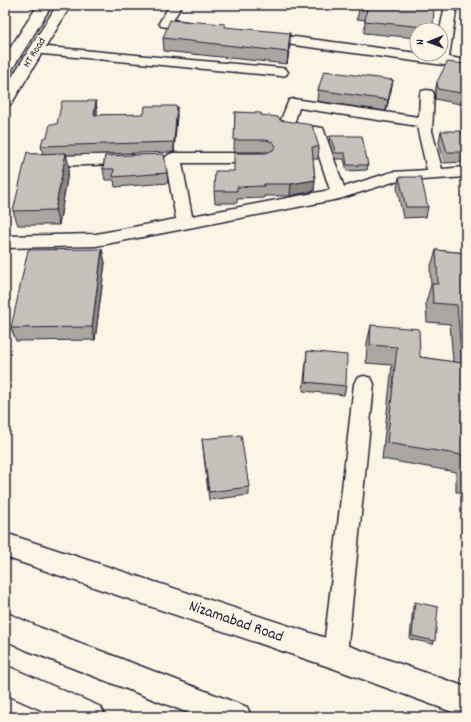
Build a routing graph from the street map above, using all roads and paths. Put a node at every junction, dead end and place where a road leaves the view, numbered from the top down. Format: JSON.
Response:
{"nodes":[{"id":1,"x":45,"y":5,"type":"edge"},
{"id":2,"x":64,"y":5,"type":"edge"},
{"id":3,"x":176,"y":5,"type":"edge"},
{"id":4,"x":451,"y":5,"type":"edge"},
{"id":5,"x":448,"y":22,"type":"edge"},
{"id":6,"x":205,"y":29,"type":"edge"},
{"id":7,"x":252,"y":35,"type":"edge"},
{"id":8,"x":37,"y":50,"type":"junction"},
{"id":9,"x":409,"y":56,"type":"edge"},
{"id":10,"x":449,"y":61,"type":"edge"},
{"id":11,"x":466,"y":64,"type":"edge"},
{"id":12,"x":5,"y":68,"type":"edge"},
{"id":13,"x":281,"y":72,"type":"dead end"},
{"id":14,"x":427,"y":94,"type":"dead end"},
{"id":15,"x":5,"y":101,"type":"edge"},
{"id":16,"x":424,"y":122,"type":"junction"},
{"id":17,"x":143,"y":158,"type":"edge"},
{"id":18,"x":266,"y":158,"type":"edge"},
{"id":19,"x":36,"y":162,"type":"edge"},
{"id":20,"x":466,"y":172,"type":"edge"},
{"id":21,"x":436,"y":174,"type":"junction"},
{"id":22,"x":339,"y":194,"type":"junction"},
{"id":23,"x":185,"y":223,"type":"junction"},
{"id":24,"x":5,"y":242,"type":"edge"},
{"id":25,"x":364,"y":384,"type":"dead end"},
{"id":26,"x":5,"y":545,"type":"edge"},
{"id":27,"x":5,"y":626,"type":"edge"},
{"id":28,"x":335,"y":655,"type":"junction"},
{"id":29,"x":5,"y":679,"type":"edge"},
{"id":30,"x":466,"y":702,"type":"edge"},
{"id":31,"x":91,"y":717,"type":"edge"},
{"id":32,"x":238,"y":717,"type":"edge"}],
"edges":[{"from":1,"to":12,"type":"main road","name":"HT Road"},
{"from":2,"to":8,"type":"main road","name":"HT Road"},
{"from":3,"to":6,"type":"street"},
{"from":4,"to":5,"type":"street"},
{"from":7,"to":9,"type":"street"},
{"from":8,"to":13,"type":"street"},
{"from":8,"to":15,"type":"main road","name":"HT Road"},
{"from":10,"to":11,"type":"street"},
{"from":14,"to":16,"type":"street"},
{"from":16,"to":21,"type":"street"},
{"from":16,"to":22,"type":"street"},
{"from":17,"to":19,"type":"street"},
{"from":18,"to":23,"type":"street"},
{"from":20,"to":21,"type":"street"},
{"from":21,"to":22,"type":"street"},
{"from":22,"to":23,"type":"street"},
{"from":23,"to":24,"type":"street"},
{"from":25,"to":28,"type":"street"},
{"from":26,"to":28,"type":"main road","name":"Nizamabad Road"},
{"from":27,"to":32,"type":"main road"},
{"from":28,"to":30,"type":"main road","name":"Nizamabad Road"},
{"from":29,"to":31,"type":"main road"}]}
